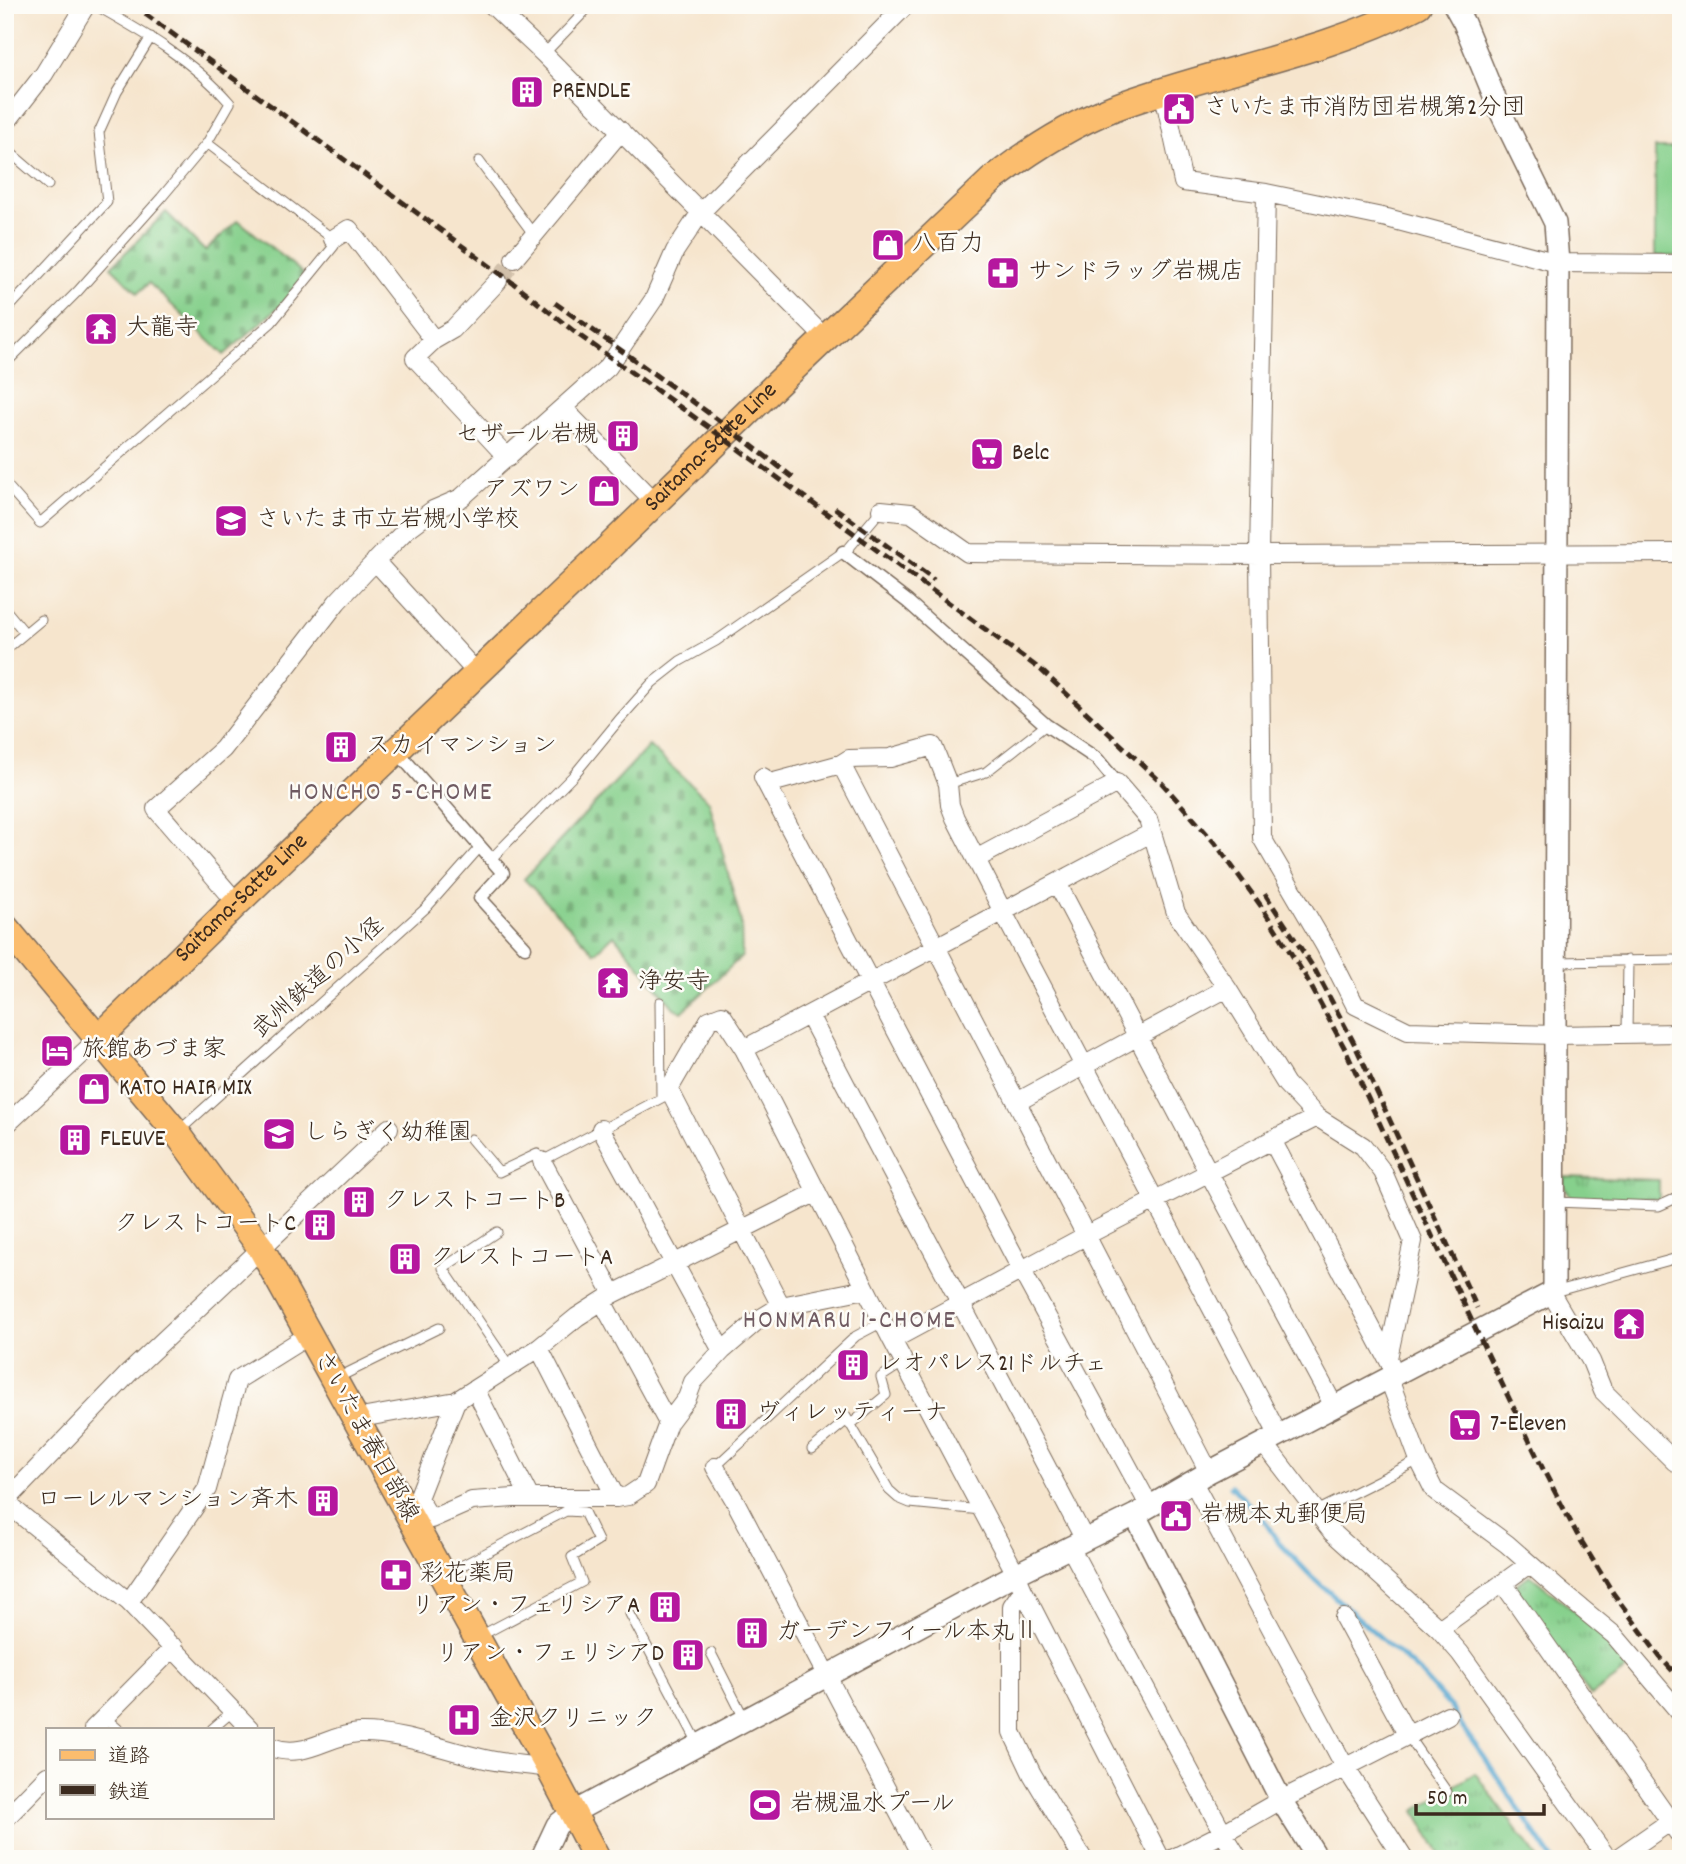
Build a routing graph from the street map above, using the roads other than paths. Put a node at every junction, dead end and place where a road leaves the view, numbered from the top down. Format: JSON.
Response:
{"nodes":[{"id":1,"x":86,"y":5,"type":"edge"},
{"id":2,"x":95,"y":5,"type":"edge"},
{"id":3,"x":591,"y":5,"type":"edge"},
{"id":4,"x":906,"y":5,"type":"edge"},
{"id":5,"x":1418,"y":5,"type":"edge"},
{"id":6,"x":1454,"y":5,"type":"edge"},
{"id":7,"x":497,"y":7,"type":"edge"},
{"id":8,"x":151,"y":37,"type":"junction"},
{"id":9,"x":544,"y":54,"type":"junction"},
{"id":10,"x":1163,"y":90,"type":"junction"},
{"id":11,"x":5,"y":124,"type":"edge"},
{"id":12,"x":621,"y":131,"type":"junction"},
{"id":13,"x":207,"y":143,"type":"junction"},
{"id":14,"x":5,"y":148,"type":"edge"},
{"id":15,"x":479,"y":161,"type":"dead end"},
{"id":16,"x":48,"y":184,"type":"dead end"},
{"id":17,"x":1266,"y":193,"type":"junction"},
{"id":18,"x":701,"y":212,"type":"junction"},
{"id":19,"x":534,"y":235,"type":"junction"},
{"id":20,"x":333,"y":239,"type":"junction"},
{"id":21,"x":514,"y":259,"type":"tunnel mouth"},
{"id":22,"x":1558,"y":263,"type":"junction"},
{"id":23,"x":1681,"y":264,"type":"edge"},
{"id":24,"x":498,"y":281,"type":"tunnel mouth"},
{"id":25,"x":5,"y":312,"type":"edge"},
{"id":26,"x":825,"y":338,"type":"junction"},
{"id":27,"x":434,"y":340,"type":"junction"},
{"id":28,"x":5,"y":364,"type":"edge"},
{"id":29,"x":563,"y":408,"type":"junction"},
{"id":30,"x":508,"y":458,"type":"junction"},
{"id":31,"x":5,"y":483,"type":"edge"},
{"id":32,"x":656,"y":502,"type":"junction"},
{"id":33,"x":881,"y":510,"type":"joint"},
{"id":34,"x":843,"y":552,"type":"junction"},
{"id":35,"x":1557,"y":553,"type":"junction"},
{"id":36,"x":1681,"y":553,"type":"edge"},
{"id":37,"x":1259,"y":555,"type":"junction"},
{"id":38,"x":375,"y":561,"type":"junction"},
{"id":39,"x":5,"y":609,"type":"edge"},
{"id":40,"x":41,"y":620,"type":"dead end"},
{"id":41,"x":26,"y":633,"type":"junction"},
{"id":42,"x":5,"y":650,"type":"edge"},
{"id":43,"x":477,"y":673,"type":"junction"},
{"id":44,"x":1046,"y":725,"type":"junction"},
{"id":45,"x":396,"y":750,"type":"junction"},
{"id":46,"x":841,"y":764,"type":"junction"},
{"id":47,"x":948,"y":783,"type":"junction"},
{"id":48,"x":1117,"y":783,"type":"junction"},
{"id":49,"x":1151,"y":833,"type":"junction"},
{"id":50,"x":480,"y":847,"type":"junction"},
{"id":51,"x":491,"y":859,"type":"junction"},
{"id":52,"x":976,"y":859,"type":"junction"},
{"id":53,"x":1057,"y":883,"type":"junction"},
{"id":54,"x":237,"y":903,"type":"junction"},
{"id":55,"x":1003,"y":912,"type":"junction"},
{"id":56,"x":5,"y":927,"type":"edge"},
{"id":57,"x":525,"y":947,"type":"dead end"},
{"id":58,"x":936,"y":948,"type":"junction"},
{"id":59,"x":1628,"y":960,"type":"junction"},
{"id":60,"x":1674,"y":960,"type":"dead end"},
{"id":61,"x":1556,"y":962,"type":"junction"},
{"id":62,"x":870,"y":982,"type":"junction"},
{"id":63,"x":1227,"y":988,"type":"junction"},
{"id":64,"x":660,"y":1002,"type":"dead end"},
{"id":65,"x":809,"y":1015,"type":"junction"},
{"id":66,"x":1681,"y":1033,"type":"edge"},
{"id":67,"x":1627,"y":1034,"type":"junction"},
{"id":68,"x":1556,"y":1035,"type":"junction"},
{"id":69,"x":1137,"y":1036,"type":"junction"},
{"id":70,"x":98,"y":1039,"type":"junction"},
{"id":71,"x":744,"y":1049,"type":"junction"},
{"id":72,"x":1083,"y":1065,"type":"junction"},
{"id":73,"x":666,"y":1095,"type":"junction"},
{"id":74,"x":1017,"y":1102,"type":"junction"},
{"id":75,"x":1317,"y":1117,"type":"junction"},
{"id":76,"x":5,"y":1126,"type":"edge"},
{"id":77,"x":390,"y":1128,"type":"dead end"},
{"id":78,"x":601,"y":1129,"type":"junction"},
{"id":79,"x":177,"y":1133,"type":"junction"},
{"id":80,"x":471,"y":1139,"type":"dead end"},
{"id":81,"x":1272,"y":1140,"type":"junction"},
{"id":82,"x":542,"y":1161,"type":"junction"},
{"id":83,"x":1209,"y":1173,"type":"junction"},
{"id":84,"x":817,"y":1192,"type":"junction"},
{"id":85,"x":1681,"y":1196,"type":"edge"},
{"id":86,"x":1156,"y":1200,"type":"junction"},
{"id":87,"x":1555,"y":1202,"type":"junction"},
{"id":88,"x":741,"y":1229,"type":"junction"},
{"id":89,"x":497,"y":1231,"type":"dead end"},
{"id":90,"x":1087,"y":1235,"type":"junction"},
{"id":91,"x":261,"y":1248,"type":"junction"},
{"id":92,"x":1681,"y":1257,"type":"edge"},
{"id":93,"x":673,"y":1264,"type":"junction"},
{"id":94,"x":1022,"y":1270,"type":"junction"},
{"id":95,"x":866,"y":1289,"type":"junction"},
{"id":96,"x":1551,"y":1293,"type":"junction"},
{"id":97,"x":607,"y":1298,"type":"junction"},
{"id":98,"x":960,"y":1304,"type":"junction"},
{"id":99,"x":781,"y":1306,"type":"junction"},
{"id":100,"x":875,"y":1326,"type":"dead end"},
{"id":101,"x":439,"y":1328,"type":"dead end"},
{"id":102,"x":309,"y":1335,"type":"junction"},
{"id":103,"x":892,"y":1340,"type":"junction"},
{"id":104,"x":539,"y":1348,"type":"junction"},
{"id":105,"x":722,"y":1351,"type":"junction"},
{"id":106,"x":904,"y":1362,"type":"junction"},
{"id":107,"x":510,"y":1367,"type":"junction"},
{"id":108,"x":1391,"y":1371,"type":"junction"},
{"id":109,"x":333,"y":1380,"type":"junction"},
{"id":110,"x":475,"y":1389,"type":"junction"},
{"id":111,"x":456,"y":1401,"type":"junction"},
{"id":112,"x":1334,"y":1406,"type":"junction"},
{"id":113,"x":355,"y":1419,"type":"junction"},
{"id":114,"x":847,"y":1420,"type":"junction"},
{"id":115,"x":668,"y":1423,"type":"junction"},
{"id":116,"x":1271,"y":1439,"type":"junction"},
{"id":117,"x":812,"y":1449,"type":"dead end"},
{"id":118,"x":1419,"y":1460,"type":"junction"},
{"id":119,"x":1681,"y":1462,"type":"edge"},
{"id":120,"x":715,"y":1467,"type":"joint"},
{"id":121,"x":1201,"y":1477,"type":"junction"},
{"id":122,"x":530,"y":1498,"type":"junction"},
{"id":123,"x":617,"y":1498,"type":"junction"},
{"id":124,"x":983,"y":1510,"type":"junction"},
{"id":125,"x":1142,"y":1511,"type":"junction"},
{"id":126,"x":1315,"y":1512,"type":"junction"},
{"id":127,"x":1078,"y":1544,"type":"junction"},
{"id":128,"x":1530,"y":1564,"type":"junction"},
{"id":129,"x":441,"y":1576,"type":"junction"},
{"id":130,"x":1019,"y":1582,"type":"junction"},
{"id":131,"x":1503,"y":1583,"type":"junction"},
{"id":132,"x":130,"y":1602,"type":"junction"},
{"id":133,"x":630,"y":1614,"type":"dead end"},
{"id":134,"x":1344,"y":1618,"type":"dead end"},
{"id":135,"x":1439,"y":1629,"type":"junction"},
{"id":136,"x":476,"y":1639,"type":"junction"},
{"id":137,"x":174,"y":1647,"type":"junction"},
{"id":138,"x":711,"y":1653,"type":"dead end"},
{"id":139,"x":827,"y":1677,"type":"junction"},
{"id":140,"x":233,"y":1711,"type":"junction"},
{"id":141,"x":1681,"y":1714,"type":"edge"},
{"id":142,"x":1448,"y":1715,"type":"dead end"},
{"id":143,"x":745,"y":1720,"type":"junction"},
{"id":144,"x":105,"y":1725,"type":"edge"},
{"id":145,"x":213,"y":1728,"type":"edge"},
{"id":146,"x":249,"y":1728,"type":"edge"},
{"id":147,"x":1408,"y":1735,"type":"junction"},
{"id":148,"x":699,"y":1745,"type":"junction"},
{"id":149,"x":273,"y":1747,"type":"edge"},
{"id":150,"x":549,"y":1768,"type":"junction"},
{"id":151,"x":1345,"y":1768,"type":"junction"},
{"id":152,"x":46,"y":1777,"type":"edge"},
{"id":153,"x":1447,"y":1792,"type":"dead end"},
{"id":154,"x":1281,"y":1800,"type":"junction"},
{"id":155,"x":572,"y":1813,"type":"junction"},
{"id":156,"x":5,"y":1819,"type":"edge"},
{"id":157,"x":1677,"y":1824,"type":"edge"},
{"id":158,"x":1223,"y":1833,"type":"junction"},
{"id":159,"x":541,"y":1859,"type":"edge"},
{"id":160,"x":597,"y":1859,"type":"edge"},
{"id":161,"x":923,"y":1859,"type":"edge"},
{"id":162,"x":1083,"y":1859,"type":"edge"},
{"id":163,"x":1161,"y":1859,"type":"edge"},
{"id":164,"x":1172,"y":1859,"type":"edge"},
{"id":165,"x":1239,"y":1859,"type":"edge"},
{"id":166,"x":1318,"y":1859,"type":"edge"},
{"id":167,"x":1404,"y":1859,"type":"edge"},
{"id":168,"x":1608,"y":1859,"type":"edge"},
{"id":169,"x":1616,"y":1859,"type":"edge"}],
"edges":[{"from":1,"to":11,"type":"street"},
{"from":2,"to":8,"type":"lane"},
{"from":3,"to":9,"type":"lane"},
{"from":4,"to":18,"type":"street"},
{"from":5,"to":10,"type":"main road","name":"Saitama-Satte Line"},
{"from":6,"to":22,"type":"street"},
{"from":7,"to":9,"type":"street"},
{"from":8,"to":13,"type":"lane"},
{"from":8,"to":25,"type":"lane"},
{"from":9,"to":12,"type":"street"},
{"from":10,"to":17,"type":"street"},
{"from":10,"to":26,"type":"main road","name":"Saitama-Satte Line"},
{"from":12,"to":18,"type":"street"},
{"from":12,"to":19,"type":"street"},
{"from":13,"to":20,"type":"lane"},
{"from":13,"to":28,"type":"lane"},
{"from":14,"to":16,"type":"lane"},
{"from":15,"to":19,"type":"lane"},
{"from":17,"to":22,"type":"street"},
{"from":17,"to":37,"type":"street"},
{"from":18,"to":26,"type":"street"},
{"from":18,"to":29,"type":"street"},
{"from":19,"to":21,"type":"street"},
{"from":20,"to":27,"type":"street"},
{"from":20,"to":31,"type":"lane"},
{"from":22,"to":23,"type":"street"},
{"from":22,"to":35,"type":"street"},
{"from":24,"to":27,"type":"street"},
{"from":26,"to":32,"type":"main road","name":"Saitama-Satte Line"},
{"from":27,"to":30,"type":"street"},
{"from":29,"to":30,"type":"street"},
{"from":29,"to":32,"type":"street"},
{"from":30,"to":38,"type":"street"},
{"from":32,"to":43,"type":"main road","name":"Saitama-Satte Line"},
{"from":33,"to":34,"type":"lane"},
{"from":33,"to":37,"type":"street"},
{"from":34,"to":44,"type":"street"},
{"from":34,"to":51,"type":"lane"},
{"from":35,"to":36,"type":"street"},
{"from":35,"to":37,"type":"street"},
{"from":35,"to":61,"type":"street"},
{"from":37,"to":68,"type":"street"},
{"from":38,"to":43,"type":"street"},
{"from":38,"to":54,"type":"street"},
{"from":39,"to":41,"type":"lane"},
{"from":40,"to":41,"type":"lane"},
{"from":41,"to":42,"type":"lane"},
{"from":43,"to":45,"type":"main road","name":"Saitama-Satte Line"},
{"from":44,"to":47,"type":"lane"},
{"from":44,"to":48,"type":"street"},
{"from":45,"to":50,"type":"street"},
{"from":45,"to":54,"type":"main road","name":"Saitama-Satte Line"},
{"from":46,"to":47,"type":"street"},
{"from":46,"to":58,"type":"street"},
{"from":46,"to":62,"type":"street"},
{"from":47,"to":52,"type":"street"},
{"from":48,"to":49,"type":"street"},
{"from":48,"to":52,"type":"street"},
{"from":49,"to":53,"type":"street"},
{"from":49,"to":63,"type":"street"},
{"from":50,"to":51,"type":"street"},
{"from":50,"to":79,"type":"lane","name":"武州鉄道の小径"},
{"from":51,"to":57,"type":"street"},
{"from":52,"to":55,"type":"street"},
{"from":53,"to":55,"type":"street"},
{"from":53,"to":69,"type":"street"},
{"from":54,"to":70,"type":"main road","name":"Saitama-Satte Line"},
{"from":55,"to":58,"type":"street"},
{"from":55,"to":72,"type":"street"},
{"from":56,"to":70,"type":"main road","name":"さいたま春日部線"},
{"from":58,"to":62,"type":"street"},
{"from":58,"to":74,"type":"street"},
{"from":59,"to":60,"type":"lane"},
{"from":59,"to":61,"type":"lane"},
{"from":59,"to":67,"type":"lane"},
{"from":61,"to":68,"type":"street"},
{"from":62,"to":65,"type":"street"},
{"from":62,"to":94,"type":"street"},
{"from":63,"to":69,"type":"street"},
{"from":63,"to":75,"type":"street"},
{"from":64,"to":73,"type":"lane"},
{"from":65,"to":71,"type":"street"},
{"from":65,"to":98,"type":"street"},
{"from":66,"to":67,"type":"street"},
{"from":67,"to":68,"type":"street"},
{"from":68,"to":87,"type":"street"},
{"from":69,"to":72,"type":"street"},
{"from":69,"to":83,"type":"street"},
{"from":70,"to":76,"type":"street"},
{"from":70,"to":79,"type":"main road","name":"さいたま春日部線"},
{"from":71,"to":73,"type":"street"},
{"from":71,"to":84,"type":"street"},
{"from":72,"to":74,"type":"street"},
{"from":72,"to":86,"type":"street"},
{"from":73,"to":78,"type":"lane"},
{"from":73,"to":88,"type":"street"},
{"from":74,"to":90,"type":"street"},
{"from":75,"to":81,"type":"street"},
{"from":75,"to":108,"type":"street"},
{"from":77,"to":91,"type":"street"},
{"from":78,"to":82,"type":"lane"},
{"from":78,"to":93,"type":"street"},
{"from":79,"to":91,"type":"main road","name":"さいたま春日部線"},
{"from":80,"to":82,"type":"lane"},
{"from":81,"to":83,"type":"street"},
{"from":81,"to":108,"type":"street"},
{"from":82,"to":97,"type":"street"},
{"from":83,"to":86,"type":"street"},
{"from":83,"to":112,"type":"street"},
{"from":84,"to":88,"type":"street"},
{"from":84,"to":95,"type":"street"},
{"from":85,"to":87,"type":"lane"},
{"from":86,"to":90,"type":"street"},
{"from":86,"to":116,"type":"street"},
{"from":87,"to":96,"type":"street"},
{"from":88,"to":93,"type":"street"},
{"from":88,"to":99,"type":"street"},
{"from":89,"to":107,"type":"lane"},
{"from":90,"to":94,"type":"street"},
{"from":90,"to":121,"type":"street"},
{"from":91,"to":102,"type":"main road","name":"さいたま春日部線"},
{"from":91,"to":132,"type":"street"},
{"from":92,"to":96,"type":"lane"},
{"from":93,"to":97,"type":"street"},
{"from":93,"to":105,"type":"street"},
{"from":94,"to":98,"type":"street"},
{"from":94,"to":125,"type":"street"},
{"from":95,"to":99,"type":"street"},
{"from":95,"to":103,"type":"street"},
{"from":96,"to":108,"type":"street"},
{"from":96,"to":119,"type":"street"},
{"from":97,"to":104,"type":"street"},
{"from":97,"to":115,"type":"street"},
{"from":98,"to":103,"type":"street"},
{"from":98,"to":127,"type":"street"},
{"from":99,"to":105,"type":"street"},
{"from":100,"to":120,"type":"lane"},
{"from":101,"to":109,"type":"lane"},
{"from":102,"to":109,"type":"main road","name":"さいたま春日部線"},
{"from":102,"to":132,"type":"street"},
{"from":103,"to":106,"type":"street"},
{"from":104,"to":107,"type":"street"},
{"from":104,"to":123,"type":"street"},
{"from":105,"to":115,"type":"street"},
{"from":106,"to":114,"type":"lane"},
{"from":106,"to":124,"type":"street"},
{"from":107,"to":110,"type":"street"},
{"from":108,"to":112,"type":"street"},
{"from":108,"to":118,"type":"street"},
{"from":109,"to":113,"type":"main road","name":"さいたま春日部線"},
{"from":110,"to":111,"type":"street"},
{"from":110,"to":122,"type":"street"},
{"from":111,"to":113,"type":"street"},
{"from":111,"to":122,"type":"street"},
{"from":112,"to":116,"type":"street"},
{"from":113,"to":129,"type":"main road","name":"さいたま春日部線"},
{"from":114,"to":117,"type":"lane"},
{"from":114,"to":124,"type":"lane"},
{"from":115,"to":123,"type":"street"},
{"from":116,"to":121,"type":"street"},
{"from":116,"to":126,"type":"street"},
{"from":118,"to":126,"type":"lane"},
{"from":118,"to":128,"type":"street"},
{"from":120,"to":139,"type":"street"},
{"from":121,"to":125,"type":"street"},
{"from":121,"to":151,"type":"street"},
{"from":122,"to":123,"type":"street"},
{"from":124,"to":130,"type":"street"},
{"from":125,"to":127,"type":"street"},
{"from":125,"to":154,"type":"street"},
{"from":126,"to":135,"type":"street"},
{"from":127,"to":130,"type":"street"},
{"from":127,"to":158,"type":"street"},
{"from":128,"to":131,"type":"street"},
{"from":128,"to":141,"type":"street"},
{"from":129,"to":136,"type":"main road","name":"さいたま春日部線"},
{"from":129,"to":136,"type":"lane"},
{"from":130,"to":139,"type":"street"},
{"from":130,"to":162,"type":"street"},
{"from":130,"to":163,"type":"street"},
{"from":131,"to":135,"type":"street"},
{"from":131,"to":157,"type":"street"},
{"from":132,"to":137,"type":"street"},
{"from":133,"to":148,"type":"lane"},
{"from":134,"to":147,"type":"street"},
{"from":135,"to":168,"type":"street"},
{"from":136,"to":150,"type":"main road","name":"さいたま春日部線"},
{"from":137,"to":140,"type":"street"},
{"from":137,"to":144,"type":"street"},
{"from":138,"to":143,"type":"lane"},
{"from":139,"to":143,"type":"street"},
{"from":139,"to":161,"type":"street"},
{"from":140,"to":145,"type":"lane"},
{"from":140,"to":146,"type":"street"},
{"from":142,"to":147,"type":"street"},
{"from":143,"to":148,"type":"street"},
{"from":147,"to":151,"type":"street"},
{"from":147,"to":153,"type":"lane"},
{"from":148,"to":155,"type":"street"},
{"from":149,"to":150,"type":"street"},
{"from":150,"to":155,"type":"main road","name":"さいたま春日部線"},
{"from":151,"to":154,"type":"street"},
{"from":151,"to":167,"type":"street"},
{"from":152,"to":156,"type":"street"},
{"from":154,"to":158,"type":"street"},
{"from":154,"to":166,"type":"street"},
{"from":155,"to":159,"type":"street"},
{"from":155,"to":160,"type":"main road","name":"さいたま春日部線"},
{"from":157,"to":169,"type":"street"},
{"from":158,"to":164,"type":"street"},
{"from":158,"to":165,"type":"street"}]}
